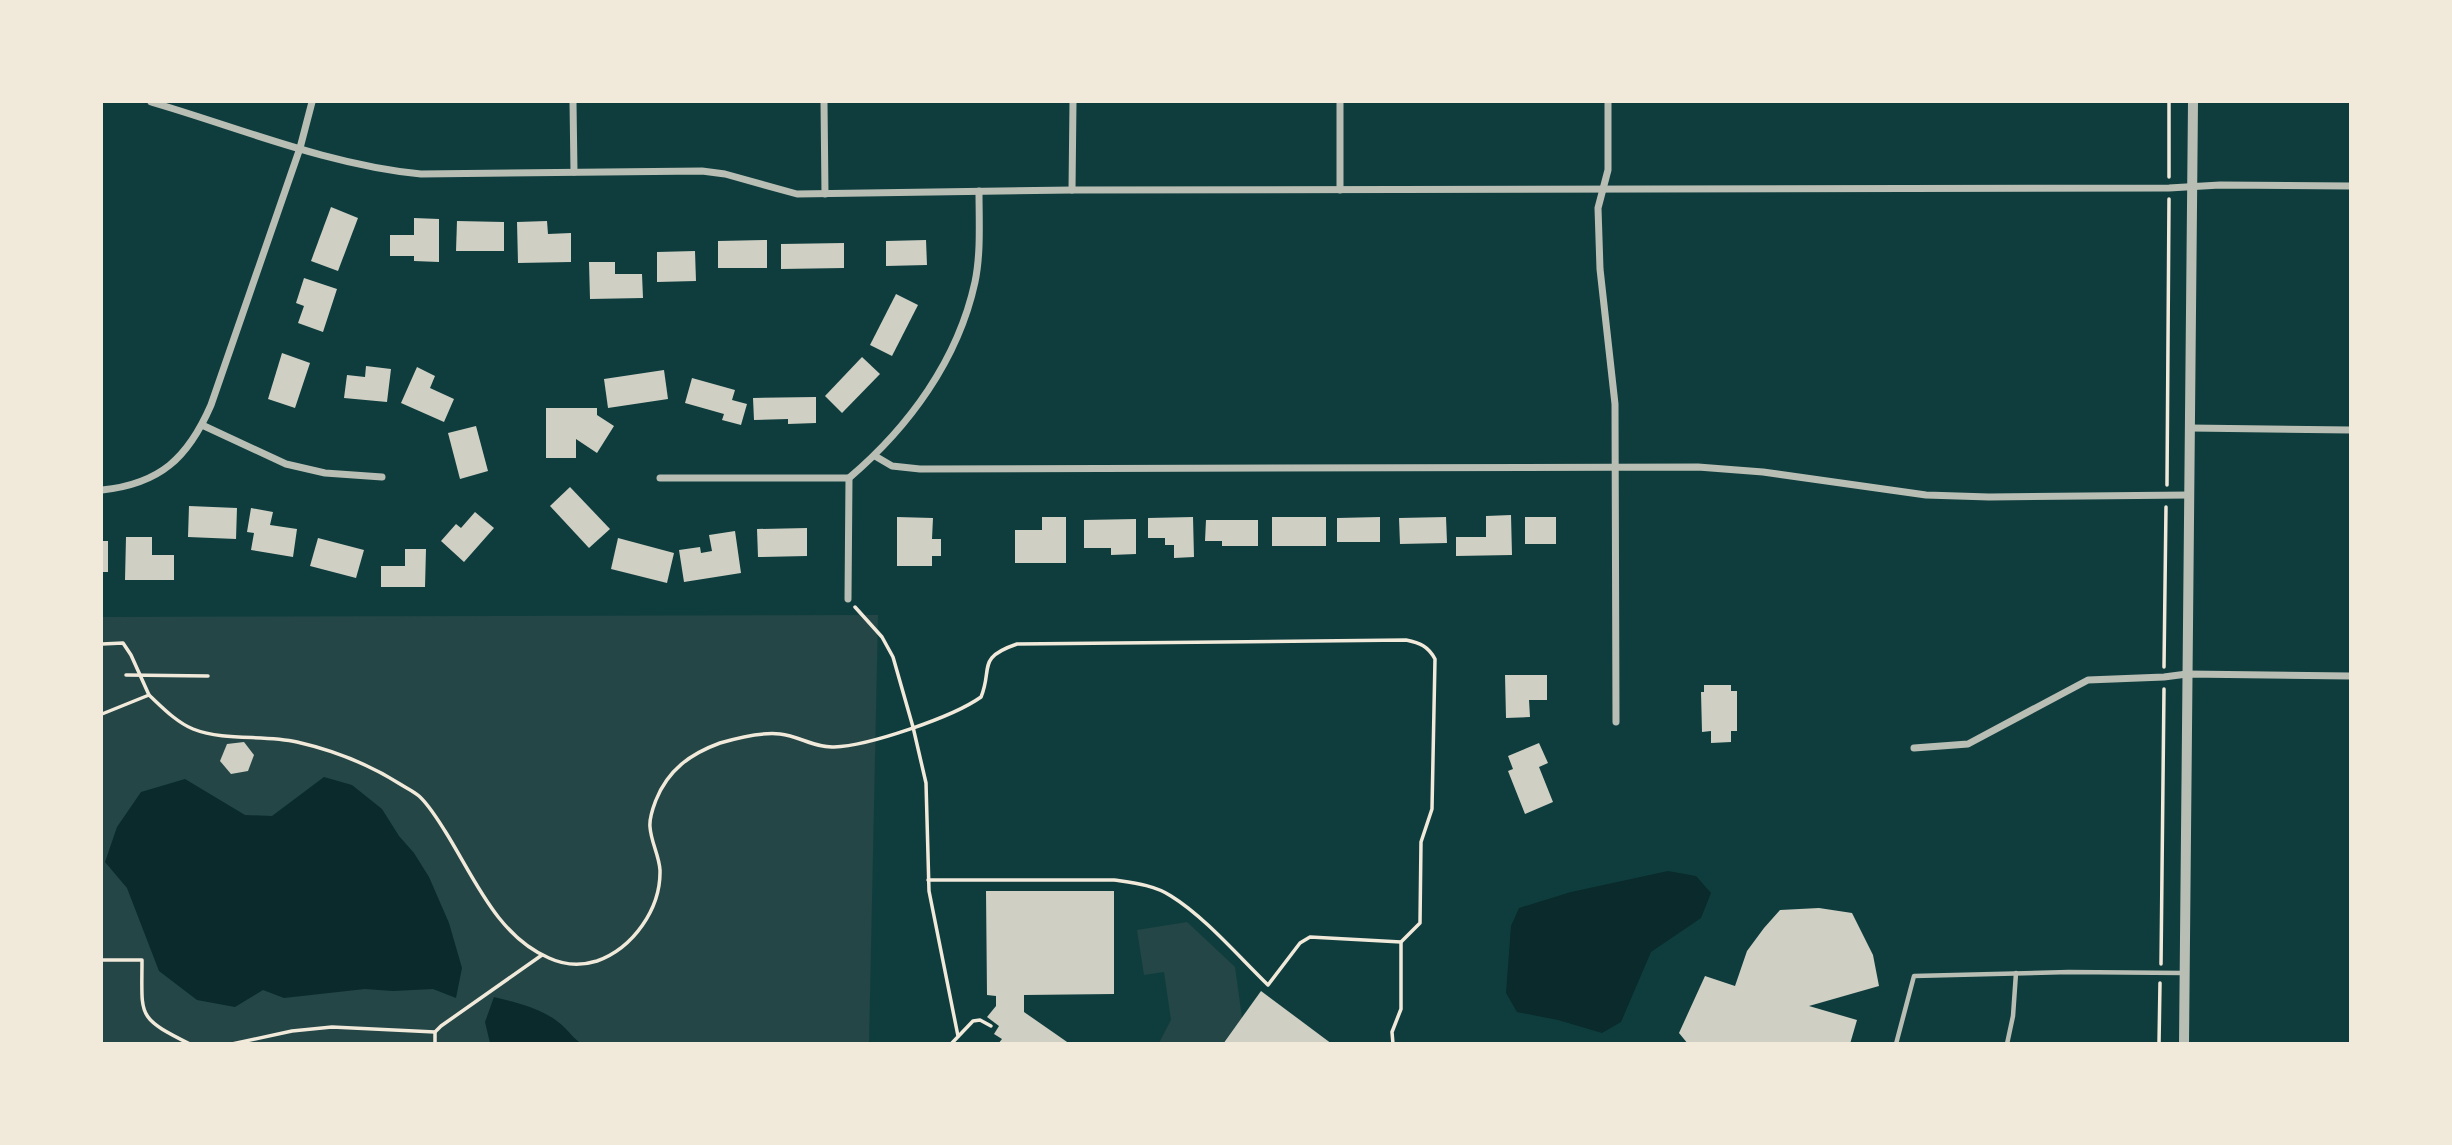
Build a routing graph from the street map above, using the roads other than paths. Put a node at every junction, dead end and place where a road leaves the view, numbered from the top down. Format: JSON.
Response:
{"nodes":[{"id":1,"x":151,"y":102,"type":"edge"},
{"id":2,"x":312,"y":102,"type":"edge"},
{"id":3,"x":573,"y":102,"type":"edge"},
{"id":4,"x":824,"y":102,"type":"edge"},
{"id":5,"x":1073,"y":102,"type":"edge"},
{"id":6,"x":1340,"y":102,"type":"edge"},
{"id":7,"x":1608,"y":102,"type":"edge"},
{"id":8,"x":2193,"y":102,"type":"edge"},
{"id":9,"x":300,"y":148,"type":"junction"},
{"id":10,"x":574,"y":172,"type":"junction"},
{"id":11,"x":2350,"y":186,"type":"edge"},
{"id":12,"x":2192,"y":187,"type":"junction"},
{"id":13,"x":1072,"y":190,"type":"junction"},
{"id":14,"x":1340,"y":190,"type":"junction"},
{"id":15,"x":979,"y":191,"type":"junction"},
{"id":16,"x":1604,"y":191,"type":"junction"},
{"id":17,"x":825,"y":194,"type":"junction"},
{"id":18,"x":202,"y":425,"type":"junction"},
{"id":19,"x":2190,"y":428,"type":"junction"},
{"id":20,"x":2350,"y":430,"type":"edge"},
{"id":21,"x":875,"y":456,"type":"junction"},
{"id":22,"x":1615,"y":468,"type":"junction"},
{"id":23,"x":382,"y":477,"type":"dead end"},
{"id":24,"x":660,"y":478,"type":"dead end"},
{"id":25,"x":849,"y":478,"type":"junction"},
{"id":26,"x":102,"y":491,"type":"edge"},
{"id":27,"x":2189,"y":495,"type":"junction"},
{"id":28,"x":848,"y":599,"type":"road end"},
{"id":29,"x":2187,"y":674,"type":"junction"},
{"id":30,"x":2350,"y":676,"type":"edge"},
{"id":31,"x":1616,"y":722,"type":"dead end"},
{"id":32,"x":1914,"y":748,"type":"dead end"},
{"id":33,"x":2016,"y":973,"type":"junction"},
{"id":34,"x":2184,"y":973,"type":"junction"},
{"id":35,"x":1896,"y":1044,"type":"edge"},
{"id":36,"x":2007,"y":1044,"type":"edge"},
{"id":37,"x":2183,"y":1044,"type":"edge"}],
"edges":[{"from":1,"to":9,"type":"street"},
{"from":2,"to":9,"type":"street"},
{"from":3,"to":10,"type":"street"},
{"from":4,"to":17,"type":"street"},
{"from":5,"to":13,"type":"street"},
{"from":6,"to":14,"type":"street"},
{"from":7,"to":16,"type":"street"},
{"from":8,"to":12,"type":"street"},
{"from":9,"to":10,"type":"street"},
{"from":9,"to":18,"type":"street"},
{"from":10,"to":17,"type":"street"},
{"from":11,"to":12,"type":"street"},
{"from":12,"to":16,"type":"street"},
{"from":12,"to":19,"type":"street"},
{"from":13,"to":14,"type":"street"},
{"from":13,"to":15,"type":"street"},
{"from":14,"to":16,"type":"street"},
{"from":15,"to":17,"type":"street"},
{"from":15,"to":21,"type":"street"},
{"from":16,"to":22,"type":"street"},
{"from":18,"to":23,"type":"street"},
{"from":18,"to":26,"type":"street"},
{"from":19,"to":20,"type":"street"},
{"from":19,"to":27,"type":"street"},
{"from":21,"to":22,"type":"street"},
{"from":21,"to":25,"type":"street"},
{"from":22,"to":27,"type":"street"},
{"from":22,"to":31,"type":"street"},
{"from":24,"to":25,"type":"street"},
{"from":25,"to":28,"type":"street"},
{"from":27,"to":29,"type":"street"},
{"from":29,"to":30,"type":"street"},
{"from":29,"to":32,"type":"street"},
{"from":29,"to":34,"type":"street"},
{"from":33,"to":34,"type":"lane"},
{"from":33,"to":35,"type":"lane"},
{"from":33,"to":36,"type":"lane"},
{"from":34,"to":37,"type":"street"}]}
